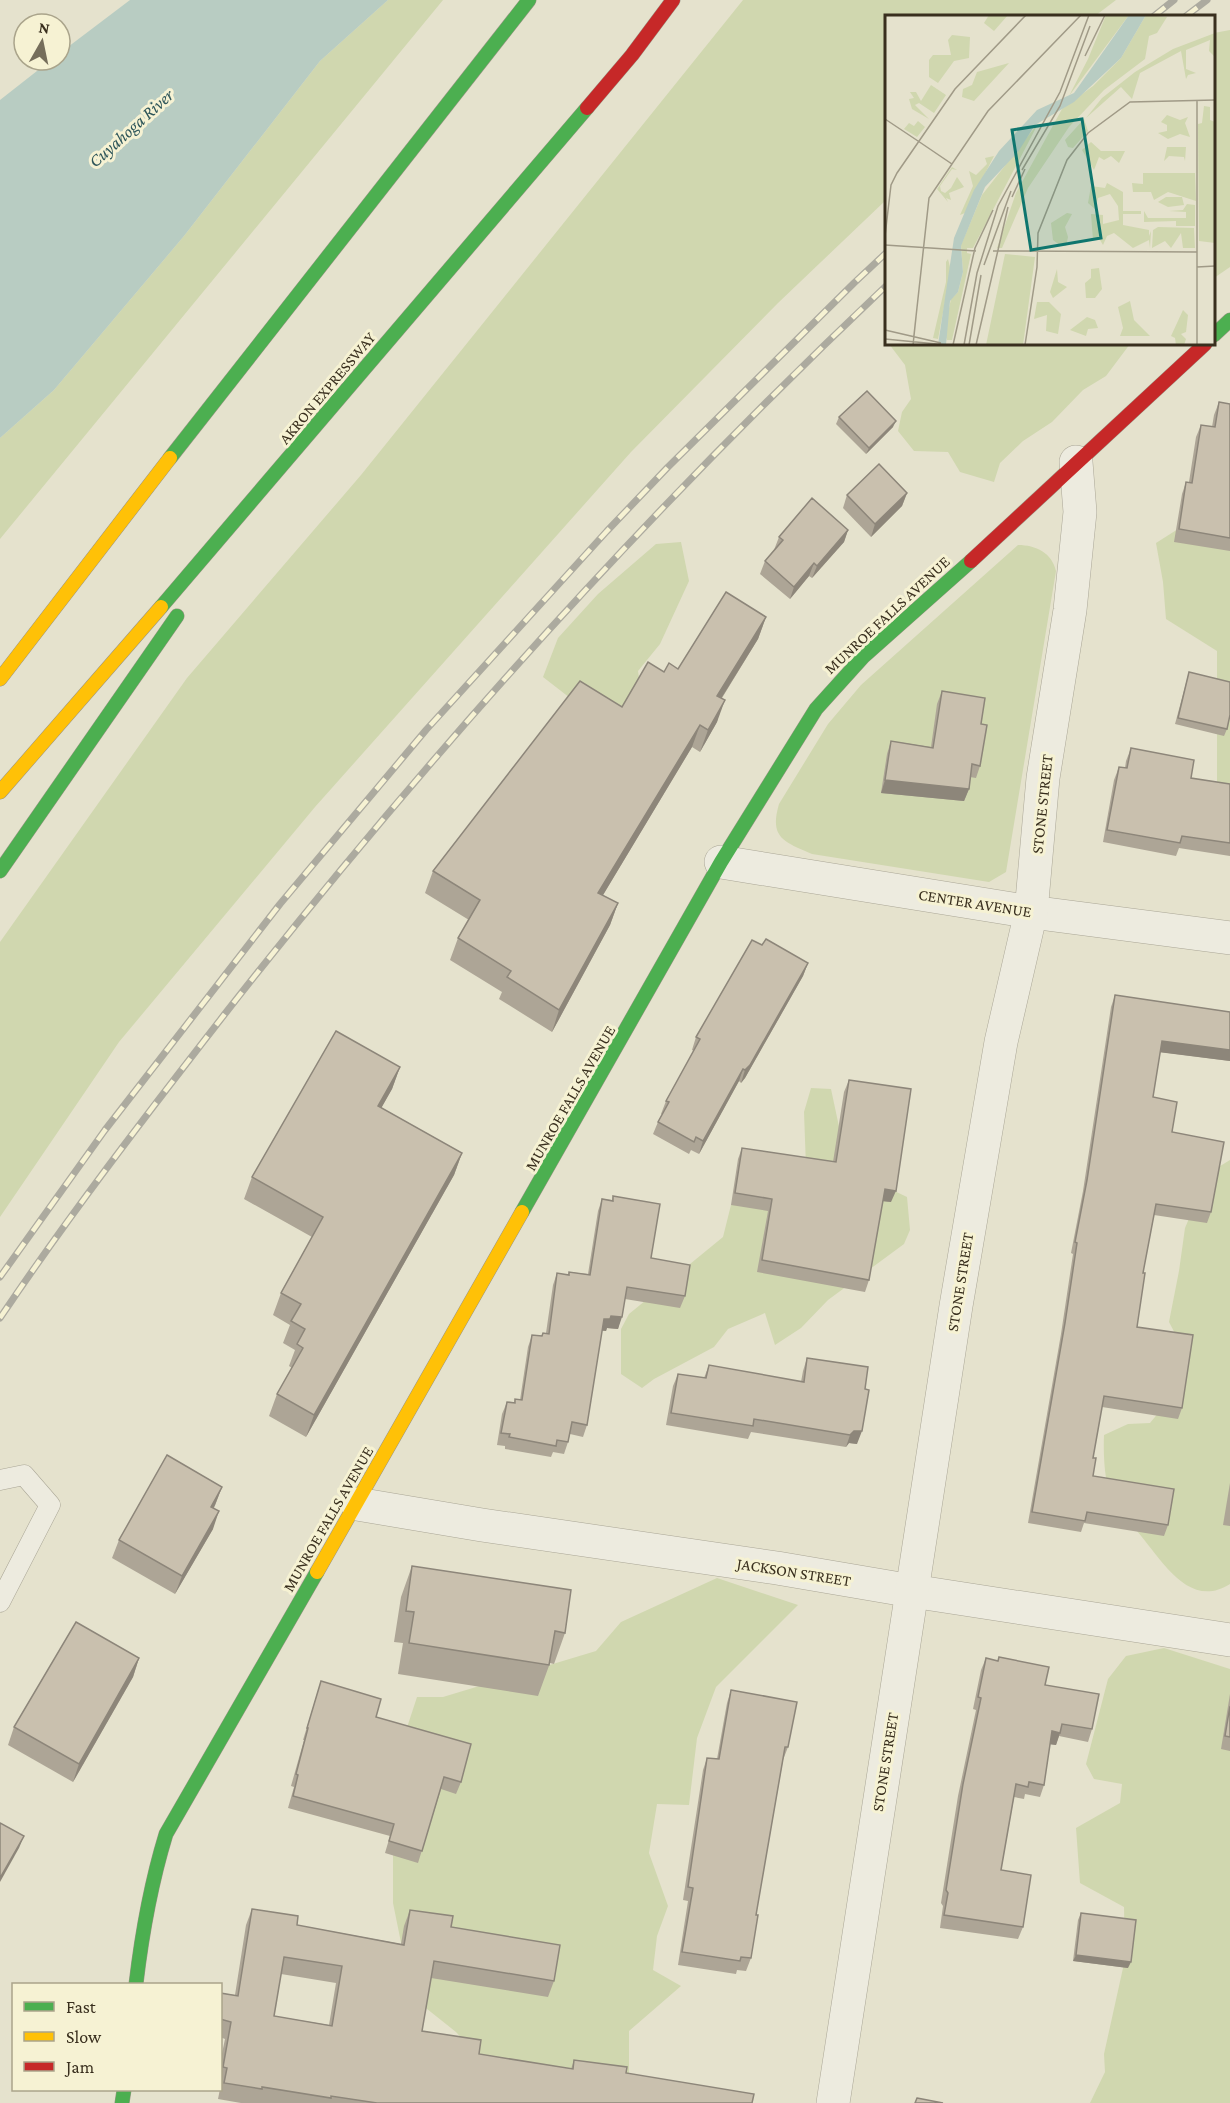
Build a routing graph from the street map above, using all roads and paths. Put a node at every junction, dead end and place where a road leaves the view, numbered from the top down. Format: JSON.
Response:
{"nodes":[{"id":1,"x":529,"y":0,"type":"edge"},
{"id":2,"x":673,"y":0,"type":"edge"},
{"id":3,"x":1230,"y":320,"type":"edge"},
{"id":4,"x":1215,"y":334,"type":"edge"},
{"id":5,"x":1204,"y":345,"type":"edge"},
{"id":6,"x":1076,"y":462,"type":"junction"},
{"id":7,"x":275,"y":474,"type":"junction"},
{"id":8,"x":201,"y":581,"type":"dead end"},
{"id":9,"x":188,"y":600,"type":"dead end"},
{"id":10,"x":0,"y":680,"type":"edge"},
{"id":11,"x":0,"y":792,"type":"edge"},
{"id":12,"x":721,"y":862,"type":"junction"},
{"id":13,"x":0,"y":871,"type":"edge"},
{"id":14,"x":1031,"y":912,"type":"junction"},
{"id":15,"x":1230,"y":938,"type":"edge"},
{"id":16,"x":0,"y":1480,"type":"edge"},
{"id":17,"x":357,"y":1504,"type":"junction"},
{"id":18,"x":912,"y":1591,"type":"junction"},
{"id":19,"x":0,"y":1602,"type":"edge"},
{"id":20,"x":1230,"y":1640,"type":"edge"},
{"id":21,"x":136,"y":1983,"type":"edge"},
{"id":22,"x":833,"y":2103,"type":"edge"}],
"edges":[{"from":1,"to":10,"type":"main road"},
{"from":2,"to":7,"type":"main road","name":"AKRON EXPRESSWAY"},
{"from":3,"to":4,"type":"main road"},
{"from":5,"to":6,"type":"main road","name":"MUNROE FALLS AVENUE"},
{"from":6,"to":12,"type":"main road","name":"MUNROE FALLS AVENUE"},
{"from":6,"to":14,"type":"street","name":"STONE STREET"},
{"from":7,"to":8,"type":"main road"},
{"from":7,"to":11,"type":"main road","name":"AKRON EXPRESSWAY"},
{"from":9,"to":13,"type":"main road"},
{"from":12,"to":14,"type":"street","name":"CENTER AVENUE"},
{"from":12,"to":17,"type":"main road","name":"MUNROE FALLS AVENUE"},
{"from":14,"to":15,"type":"street","name":"CENTER AVENUE"},
{"from":14,"to":18,"type":"street","name":"STONE STREET"},
{"from":16,"to":19,"type":"lane"},
{"from":17,"to":18,"type":"street","name":"JACKSON STREET"},
{"from":17,"to":21,"type":"main road","name":"MUNROE FALLS AVENUE"},
{"from":18,"to":20,"type":"street","name":"JACKSON STREET"},
{"from":18,"to":22,"type":"street","name":"STONE STREET"}]}
